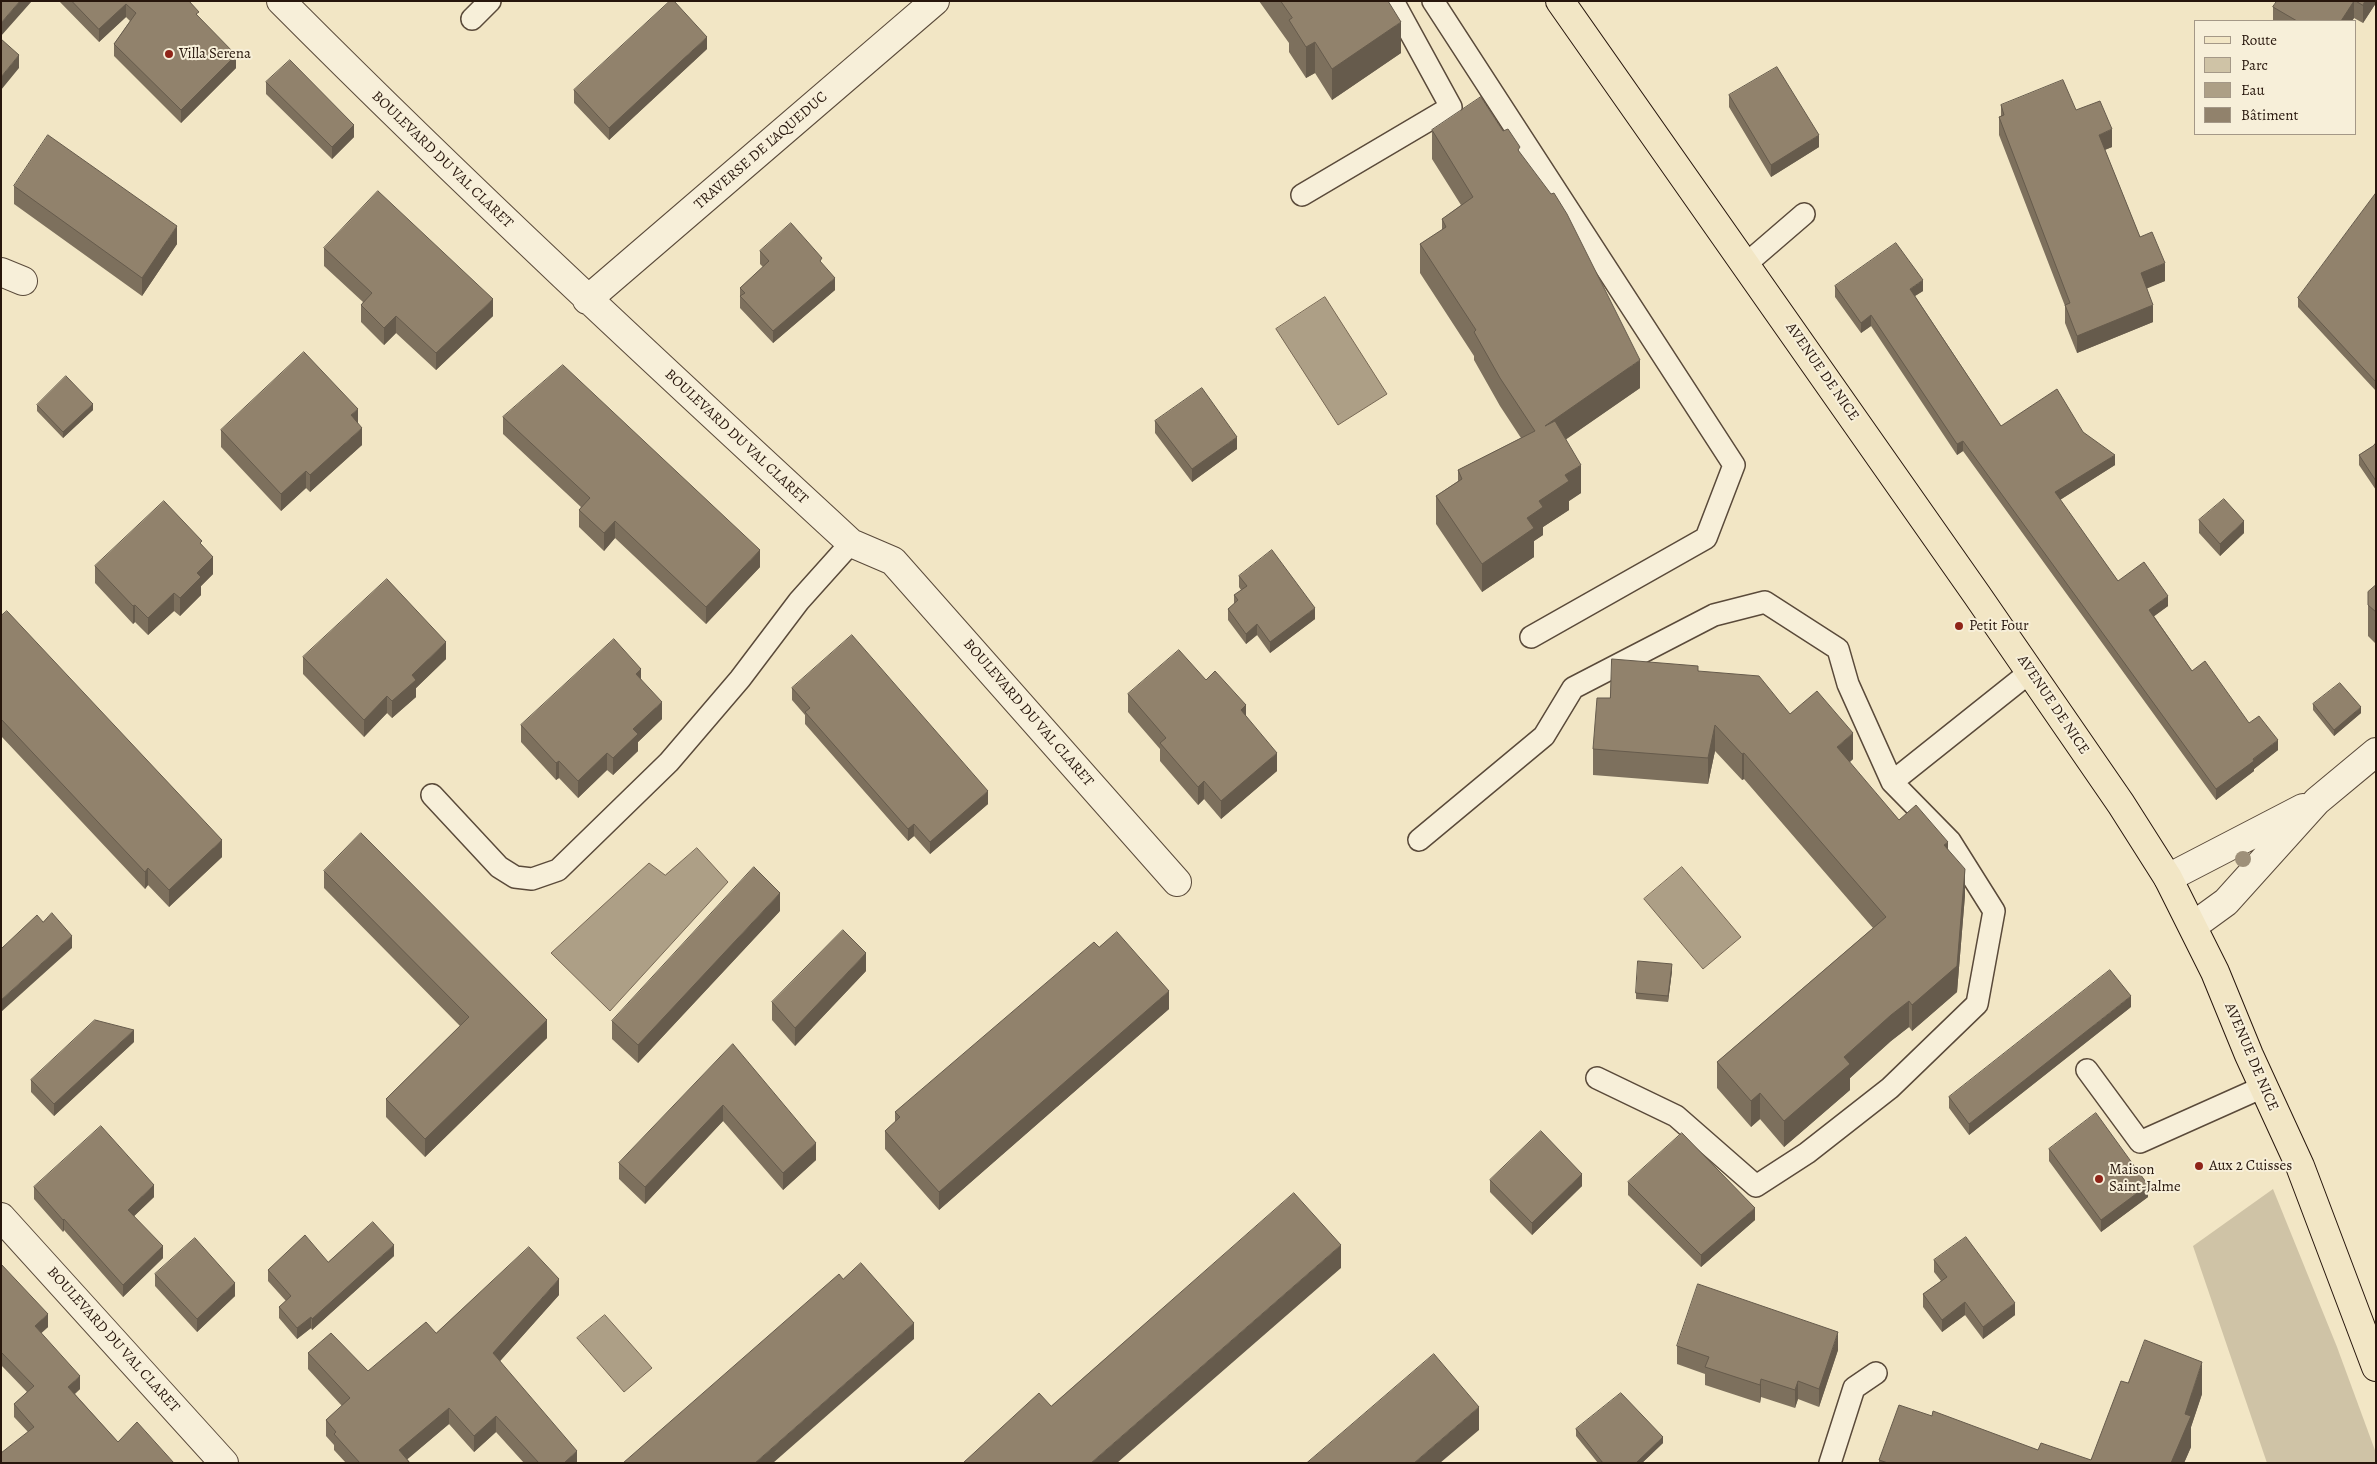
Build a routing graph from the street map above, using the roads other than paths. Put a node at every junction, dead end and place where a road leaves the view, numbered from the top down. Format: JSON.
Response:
{"nodes":[{"id":1,"x":281,"y":1,"type":"edge"},
{"id":2,"x":490,"y":1,"type":"edge"},
{"id":3,"x":935,"y":1,"type":"edge"},
{"id":4,"x":1394,"y":1,"type":"edge"},
{"id":5,"x":1433,"y":1,"type":"edge"},
{"id":6,"x":1560,"y":1,"type":"edge"},
{"id":7,"x":472,"y":19,"type":"dead end"},
{"id":8,"x":1302,"y":195,"type":"dead end"},
{"id":9,"x":1804,"y":214,"type":"dead end"},
{"id":10,"x":1746,"y":264,"type":"junction"},
{"id":11,"x":587,"y":300,"type":"junction"},
{"id":12,"x":850,"y":543,"type":"junction"},
{"id":13,"x":1530,"y":637,"type":"dead end"},
{"id":14,"x":2030,"y":672,"type":"junction"},
{"id":15,"x":2376,"y":752,"type":"edge"},
{"id":16,"x":1892,"y":782,"type":"junction"},
{"id":17,"x":432,"y":796,"type":"dead end"},
{"id":18,"x":2317,"y":801,"type":"junction"},
{"id":19,"x":1419,"y":840,"type":"dead end"},
{"id":20,"x":2168,"y":878,"type":"junction"},
{"id":21,"x":1177,"y":882,"type":"dead end"},
{"id":22,"x":2193,"y":926,"type":"junction"},
{"id":23,"x":2087,"y":1070,"type":"dead end"},
{"id":24,"x":1597,"y":1078,"type":"dead end"},
{"id":25,"x":2263,"y":1087,"type":"junction"},
{"id":26,"x":1,"y":1218,"type":"edge"},
{"id":27,"x":2376,"y":1367,"type":"edge"},
{"id":28,"x":1876,"y":1373,"type":"dead end"},
{"id":29,"x":224,"y":1463,"type":"edge"},
{"id":30,"x":1830,"y":1463,"type":"edge"}],
"edges":[{"from":1,"to":11,"type":"street","name":"BOULEVARD DU VAL CLARET"},
{"from":2,"to":7,"type":"lane"},
{"from":3,"to":11,"type":"street","name":"TRAVERSE DE L'AQUEDUC"},
{"from":4,"to":8,"type":"lane"},
{"from":5,"to":13,"type":"lane"},
{"from":6,"to":10,"type":"main road","name":"AVENUE DE NICE"},
{"from":9,"to":10,"type":"lane"},
{"from":10,"to":14,"type":"main road","name":"AVENUE DE NICE"},
{"from":11,"to":12,"type":"street","name":"BOULEVARD DU VAL CLARET"},
{"from":12,"to":17,"type":"lane"},
{"from":12,"to":21,"type":"street","name":"BOULEVARD DU VAL CLARET"},
{"from":14,"to":16,"type":"lane"},
{"from":14,"to":20,"type":"main road","name":"AVENUE DE NICE"},
{"from":15,"to":18,"type":"street"},
{"from":16,"to":19,"type":"lane"},
{"from":16,"to":24,"type":"lane"},
{"from":18,"to":20,"type":"street"},
{"from":18,"to":22,"type":"street"},
{"from":20,"to":22,"type":"main road","name":"AVENUE DE NICE"},
{"from":22,"to":25,"type":"main road","name":"AVENUE DE NICE"},
{"from":23,"to":25,"type":"lane"},
{"from":25,"to":27,"type":"main road","name":"AVENUE DE NICE"},
{"from":26,"to":29,"type":"street","name":"BOULEVARD DU VAL CLARET"},
{"from":28,"to":30,"type":"lane"}]}
